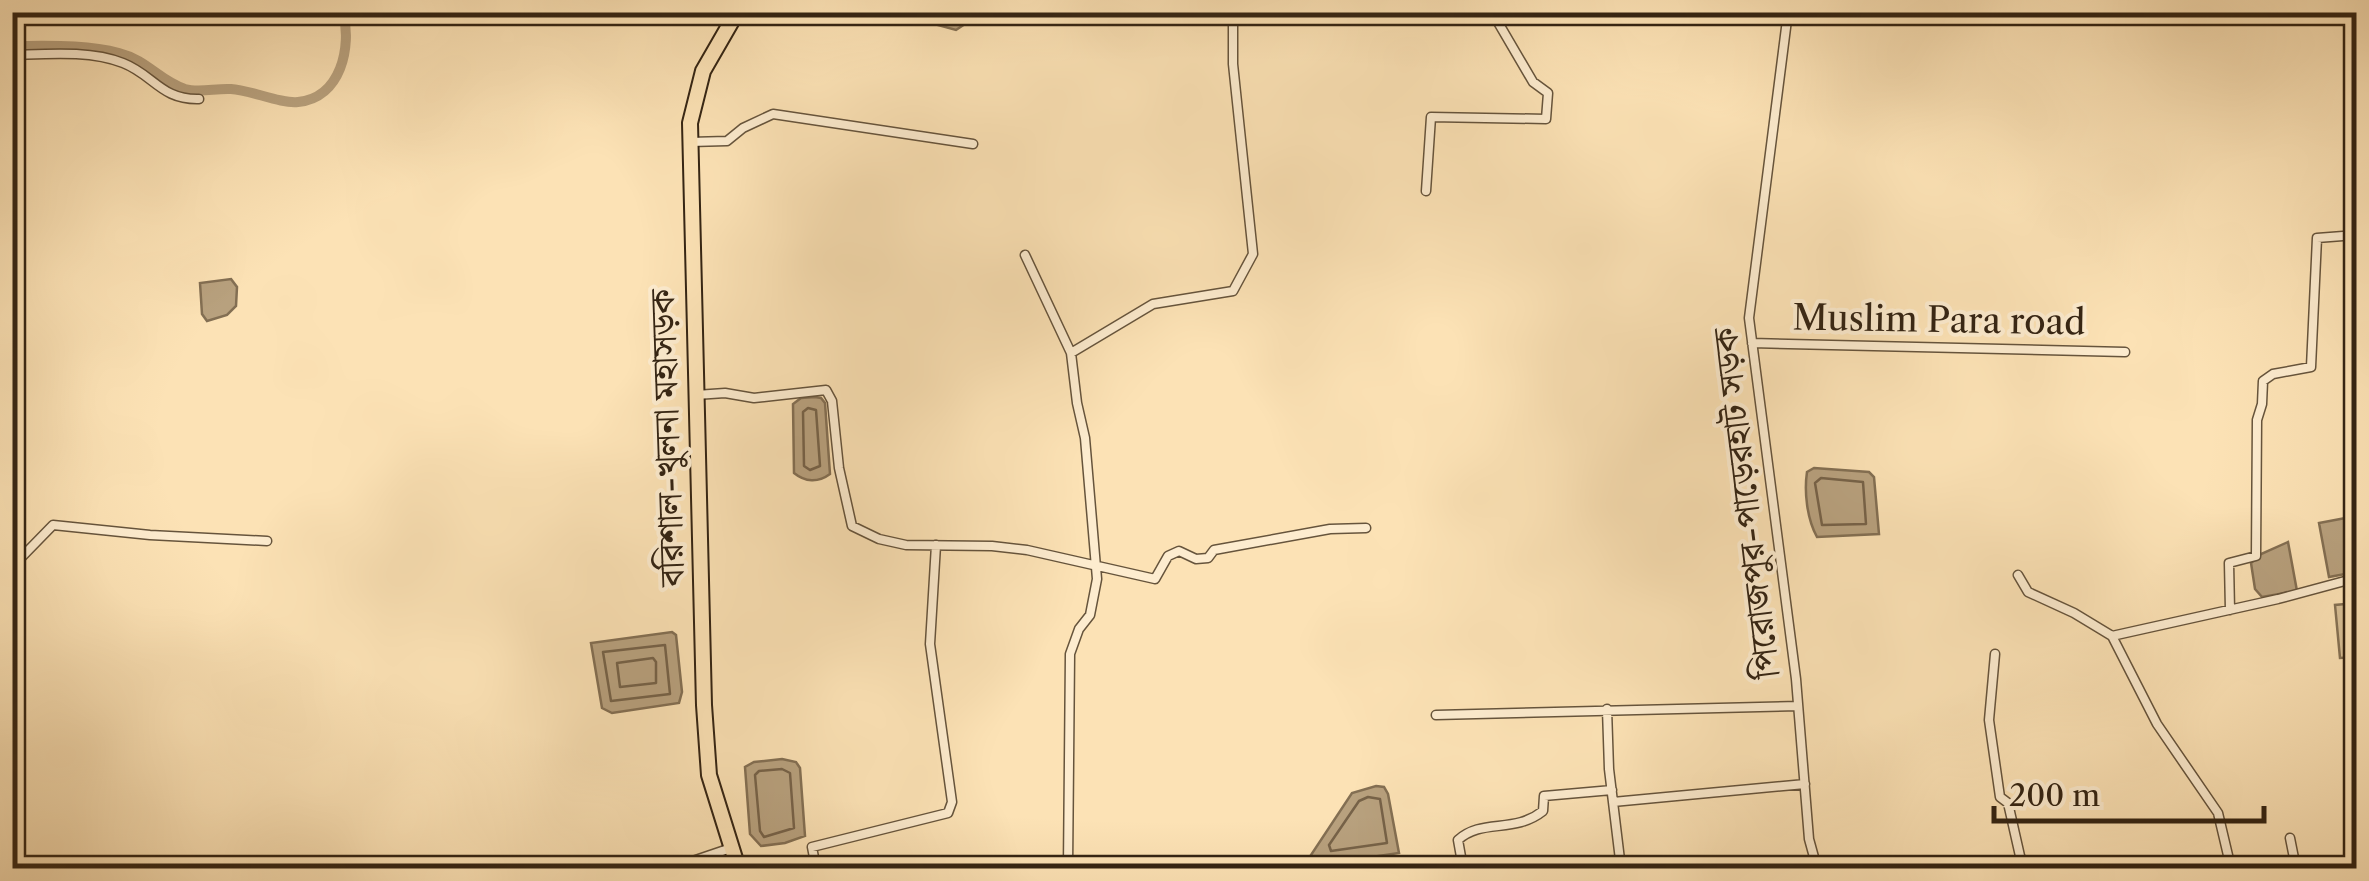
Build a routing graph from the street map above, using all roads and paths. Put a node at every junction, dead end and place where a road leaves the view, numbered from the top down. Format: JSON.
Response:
{"nodes":[{"id":1,"x":737,"y":12,"type":"edge"},
{"id":2,"x":1233,"y":12,"type":"edge"},
{"id":3,"x":1492,"y":12,"type":"edge"},
{"id":4,"x":1788,"y":12,"type":"edge"},
{"id":5,"x":12,"y":55,"type":"edge"},
{"id":6,"x":199,"y":98,"type":"dead end"},
{"id":7,"x":690,"y":142,"type":"junction"},
{"id":8,"x":973,"y":144,"type":"dead end"},
{"id":9,"x":1426,"y":191,"type":"dead end"},
{"id":10,"x":2356,"y":235,"type":"edge"},
{"id":11,"x":1024,"y":254,"type":"dead end"},
{"id":12,"x":1752,"y":342,"type":"junction"},
{"id":13,"x":2125,"y":352,"type":"dead end"},
{"id":14,"x":1071,"y":353,"type":"junction"},
{"id":15,"x":696,"y":395,"type":"junction"},
{"id":16,"x":1366,"y":528,"type":"dead end"},
{"id":17,"x":267,"y":541,"type":"dead end"},
{"id":18,"x":936,"y":545,"type":"junction"},
{"id":19,"x":1098,"y":564,"type":"junction"},
{"id":20,"x":12,"y":567,"type":"edge"},
{"id":21,"x":2018,"y":575,"type":"dead end"},
{"id":22,"x":2356,"y":578,"type":"edge"},
{"id":23,"x":2230,"y":610,"type":"junction"},
{"id":24,"x":2112,"y":636,"type":"junction"},
{"id":25,"x":1995,"y":654,"type":"dead end"},
{"id":26,"x":1798,"y":706,"type":"junction"},
{"id":27,"x":1608,"y":709,"type":"junction"},
{"id":28,"x":1436,"y":715,"type":"dead end"},
{"id":29,"x":1805,"y":784,"type":"junction"},
{"id":30,"x":1612,"y":790,"type":"junction"},
{"id":31,"x":1613,"y":802,"type":"junction"},
{"id":32,"x":2290,"y":838,"type":"dead end"},
{"id":33,"x":731,"y":848,"type":"junction"},
{"id":34,"x":672,"y":868,"type":"edge"},
{"id":35,"x":738,"y":868,"type":"edge"},
{"id":36,"x":816,"y":868,"type":"edge"},
{"id":37,"x":1068,"y":868,"type":"edge"},
{"id":38,"x":1463,"y":868,"type":"edge"},
{"id":39,"x":1621,"y":868,"type":"edge"},
{"id":40,"x":1816,"y":868,"type":"edge"},
{"id":41,"x":2026,"y":868,"type":"edge"},
{"id":42,"x":2231,"y":868,"type":"edge"},
{"id":43,"x":2296,"y":868,"type":"edge"}],
"edges":[{"from":1,"to":7,"type":"highway","name":"বরিশাল-খুলনা মহাসড়ক"},
{"from":2,"to":14,"type":"street"},
{"from":3,"to":9,"type":"street"},
{"from":4,"to":12,"type":"street","name":"পিরোজপুর-পাড়েরহাট সড়ক"},
{"from":5,"to":6,"type":"street"},
{"from":7,"to":8,"type":"street"},
{"from":7,"to":15,"type":"highway","name":"বরিশাল-খুলনা মহাসড়ক"},
{"from":10,"to":23,"type":"street"},
{"from":11,"to":14,"type":"street"},
{"from":12,"to":13,"type":"street","name":"Muslim Para road"},
{"from":12,"to":26,"type":"street","name":"পিরোজপুর-পাড়েরহাট সড়ক"},
{"from":14,"to":19,"type":"street"},
{"from":15,"to":18,"type":"street"},
{"from":15,"to":33,"type":"highway","name":"বরিশাল-খুলনা মহাসড়ক"},
{"from":16,"to":19,"type":"street"},
{"from":17,"to":20,"type":"street"},
{"from":18,"to":19,"type":"street"},
{"from":18,"to":36,"type":"street"},
{"from":19,"to":37,"type":"street"},
{"from":21,"to":24,"type":"street"},
{"from":22,"to":23,"type":"street"},
{"from":23,"to":24,"type":"street"},
{"from":24,"to":42,"type":"street"},
{"from":25,"to":41,"type":"street"},
{"from":26,"to":27,"type":"street"},
{"from":26,"to":29,"type":"street","name":"পিরোজপুর-পাড়েরহাট সড়ক"},
{"from":27,"to":28,"type":"street"},
{"from":27,"to":30,"type":"street"},
{"from":29,"to":31,"type":"street"},
{"from":29,"to":40,"type":"street","name":"পিরোজপুর-পাড়েরহাট সড়ক"},
{"from":30,"to":31,"type":"street"},
{"from":30,"to":38,"type":"street"},
{"from":31,"to":39,"type":"street"},
{"from":32,"to":43,"type":"street"},
{"from":33,"to":34,"type":"street"},
{"from":33,"to":35,"type":"highway","name":"বরিশাল-খুলনা মহাসড়ক"}]}
